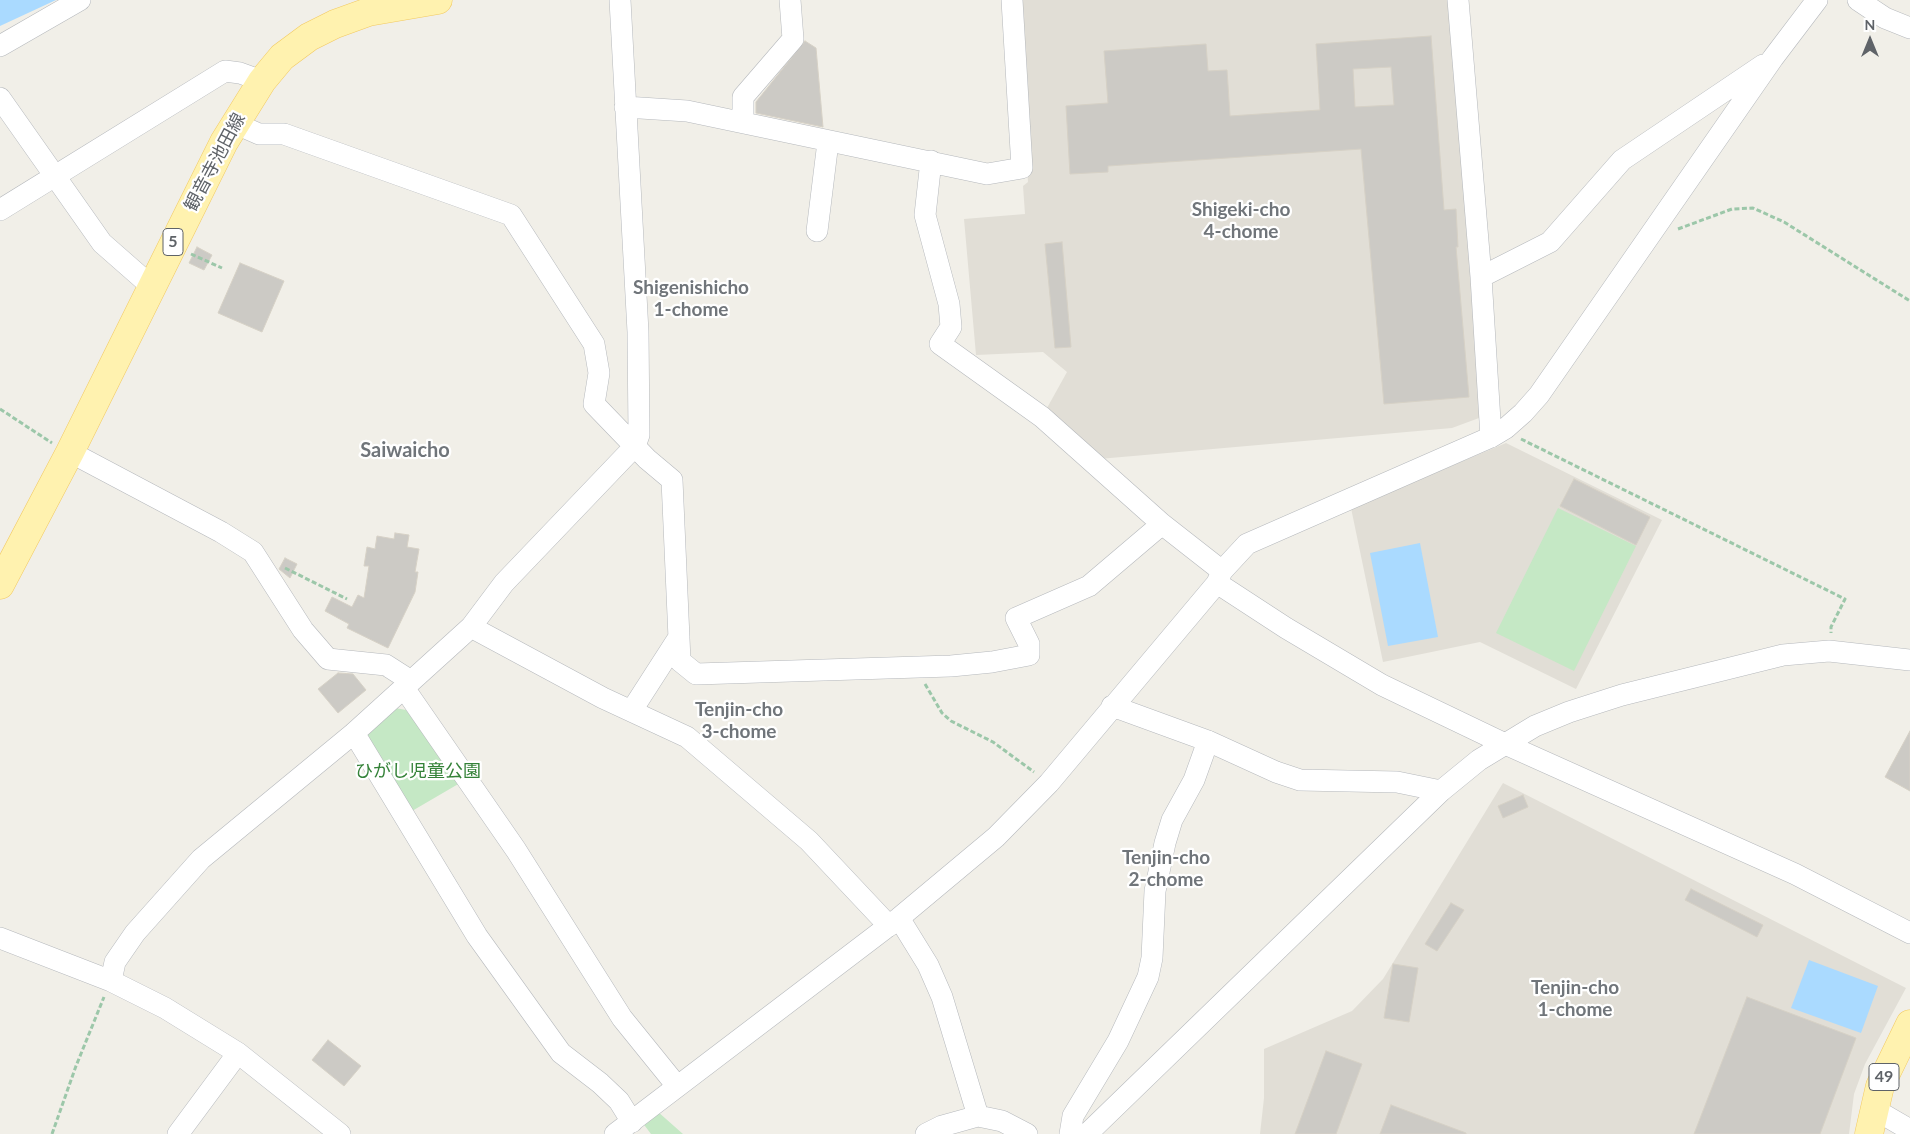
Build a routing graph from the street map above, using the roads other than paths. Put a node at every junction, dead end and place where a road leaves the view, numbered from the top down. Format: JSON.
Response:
{"nodes":[{"id":1,"x":80,"y":0,"type":"edge"},
{"id":2,"x":438,"y":0,"type":"edge"},
{"id":3,"x":620,"y":0,"type":"edge"},
{"id":4,"x":790,"y":0,"type":"edge"},
{"id":5,"x":1012,"y":0,"type":"edge"},
{"id":6,"x":1458,"y":0,"type":"edge"},
{"id":7,"x":1817,"y":0,"type":"edge"},
{"id":8,"x":1858,"y":0,"type":"edge"},
{"id":9,"x":1910,"y":28,"type":"edge"},
{"id":10,"x":0,"y":46,"type":"edge"},
{"id":11,"x":1774,"y":58,"type":"junction"},
{"id":12,"x":262,"y":81,"type":"junction"},
{"id":13,"x":0,"y":98,"type":"edge"},
{"id":14,"x":624,"y":108,"type":"junction"},
{"id":15,"x":744,"y":122,"type":"junction"},
{"id":16,"x":234,"y":123,"type":"junction"},
{"id":17,"x":828,"y":142,"type":"junction"},
{"id":18,"x":931,"y":161,"type":"junction"},
{"id":19,"x":56,"y":177,"type":"junction"},
{"id":20,"x":0,"y":210,"type":"edge"},
{"id":21,"x":817,"y":231,"type":"dead end"},
{"id":22,"x":1481,"y":277,"type":"junction"},
{"id":23,"x":151,"y":286,"type":"junction"},
{"id":24,"x":1499,"y":432,"type":"junction"},
{"id":25,"x":635,"y":446,"type":"junction"},
{"id":26,"x":70,"y":452,"type":"junction"},
{"id":27,"x":1162,"y":524,"type":"junction"},
{"id":28,"x":1220,"y":577,"type":"junction"},
{"id":29,"x":0,"y":585,"type":"edge"},
{"id":30,"x":471,"y":627,"type":"junction"},
{"id":31,"x":679,"y":637,"type":"junction"},
{"id":32,"x":1910,"y":660,"type":"edge"},
{"id":33,"x":408,"y":684,"type":"junction"},
{"id":34,"x":1112,"y":706,"type":"junction"},
{"id":35,"x":632,"y":710,"type":"junction"},
{"id":36,"x":354,"y":733,"type":"junction"},
{"id":37,"x":1208,"y":741,"type":"junction"},
{"id":38,"x":1505,"y":744,"type":"junction"},
{"id":39,"x":1441,"y":791,"type":"junction"},
{"id":40,"x":894,"y":922,"type":"junction"},
{"id":41,"x":1910,"y":933,"type":"edge"},
{"id":42,"x":0,"y":938,"type":"edge"},
{"id":43,"x":111,"y":981,"type":"junction"},
{"id":44,"x":1910,"y":1024,"type":"edge"},
{"id":45,"x":238,"y":1053,"type":"junction"},
{"id":46,"x":677,"y":1086,"type":"junction"},
{"id":47,"x":978,"y":1116,"type":"junction"},
{"id":48,"x":632,"y":1122,"type":"junction"},
{"id":49,"x":1871,"y":1122,"type":"edge"},
{"id":50,"x":1910,"y":1130,"type":"edge"},
{"id":51,"x":178,"y":1134,"type":"edge"},
{"id":52,"x":340,"y":1134,"type":"edge"},
{"id":53,"x":615,"y":1134,"type":"edge"},
{"id":54,"x":926,"y":1134,"type":"edge"},
{"id":55,"x":1027,"y":1134,"type":"edge"},
{"id":56,"x":1070,"y":1134,"type":"edge"},
{"id":57,"x":1087,"y":1134,"type":"edge"}],
"edges":[{"from":1,"to":10,"type":"street"},
{"from":2,"to":12,"type":"main road","name":"観音寺池田線","number":"5"},
{"from":3,"to":14,"type":"street"},
{"from":4,"to":15,"type":"street"},
{"from":5,"to":18,"type":"street"},
{"from":6,"to":22,"type":"street"},
{"from":7,"to":11,"type":"street"},
{"from":8,"to":9,"type":"street"},
{"from":11,"to":22,"type":"street"},
{"from":11,"to":24,"type":"street"},
{"from":12,"to":16,"type":"main road","name":"観音寺池田線","number":"5"},
{"from":12,"to":19,"type":"street"},
{"from":13,"to":19,"type":"street"},
{"from":14,"to":15,"type":"street"},
{"from":14,"to":25,"type":"street"},
{"from":15,"to":17,"type":"street"},
{"from":16,"to":23,"type":"main road","name":"観音寺池田線","number":"5"},
{"from":16,"to":25,"type":"street"},
{"from":17,"to":18,"type":"street"},
{"from":17,"to":21,"type":"street"},
{"from":18,"to":27,"type":"street"},
{"from":19,"to":20,"type":"street"},
{"from":19,"to":23,"type":"street"},
{"from":22,"to":24,"type":"street"},
{"from":23,"to":26,"type":"main road","name":"観音寺池田線","number":"5"},
{"from":24,"to":28,"type":"street"},
{"from":25,"to":30,"type":"street"},
{"from":25,"to":31,"type":"street"},
{"from":26,"to":29,"type":"main road","name":"観音寺池田線","number":"5"},
{"from":26,"to":33,"type":"street"},
{"from":27,"to":28,"type":"street"},
{"from":27,"to":31,"type":"street"},
{"from":28,"to":34,"type":"street"},
{"from":28,"to":38,"type":"street"},
{"from":30,"to":33,"type":"street"},
{"from":30,"to":35,"type":"street"},
{"from":31,"to":35,"type":"street"},
{"from":32,"to":38,"type":"street"},
{"from":33,"to":36,"type":"street"},
{"from":33,"to":46,"type":"street"},
{"from":34,"to":37,"type":"street"},
{"from":34,"to":40,"type":"street"},
{"from":35,"to":40,"type":"street"},
{"from":36,"to":43,"type":"street"},
{"from":36,"to":48,"type":"street"},
{"from":37,"to":39,"type":"street"},
{"from":37,"to":56,"type":"street"},
{"from":38,"to":39,"type":"street"},
{"from":38,"to":41,"type":"street"},
{"from":39,"to":57,"type":"street"},
{"from":40,"to":46,"type":"street"},
{"from":40,"to":47,"type":"street"},
{"from":42,"to":43,"type":"street"},
{"from":43,"to":45,"type":"street"},
{"from":44,"to":49,"type":"main road","number":"49"},
{"from":45,"to":51,"type":"street"},
{"from":45,"to":52,"type":"street"},
{"from":46,"to":48,"type":"street"},
{"from":47,"to":54,"type":"street"},
{"from":47,"to":55,"type":"street"},
{"from":48,"to":53,"type":"street"},
{"from":49,"to":50,"type":"street"}]}
